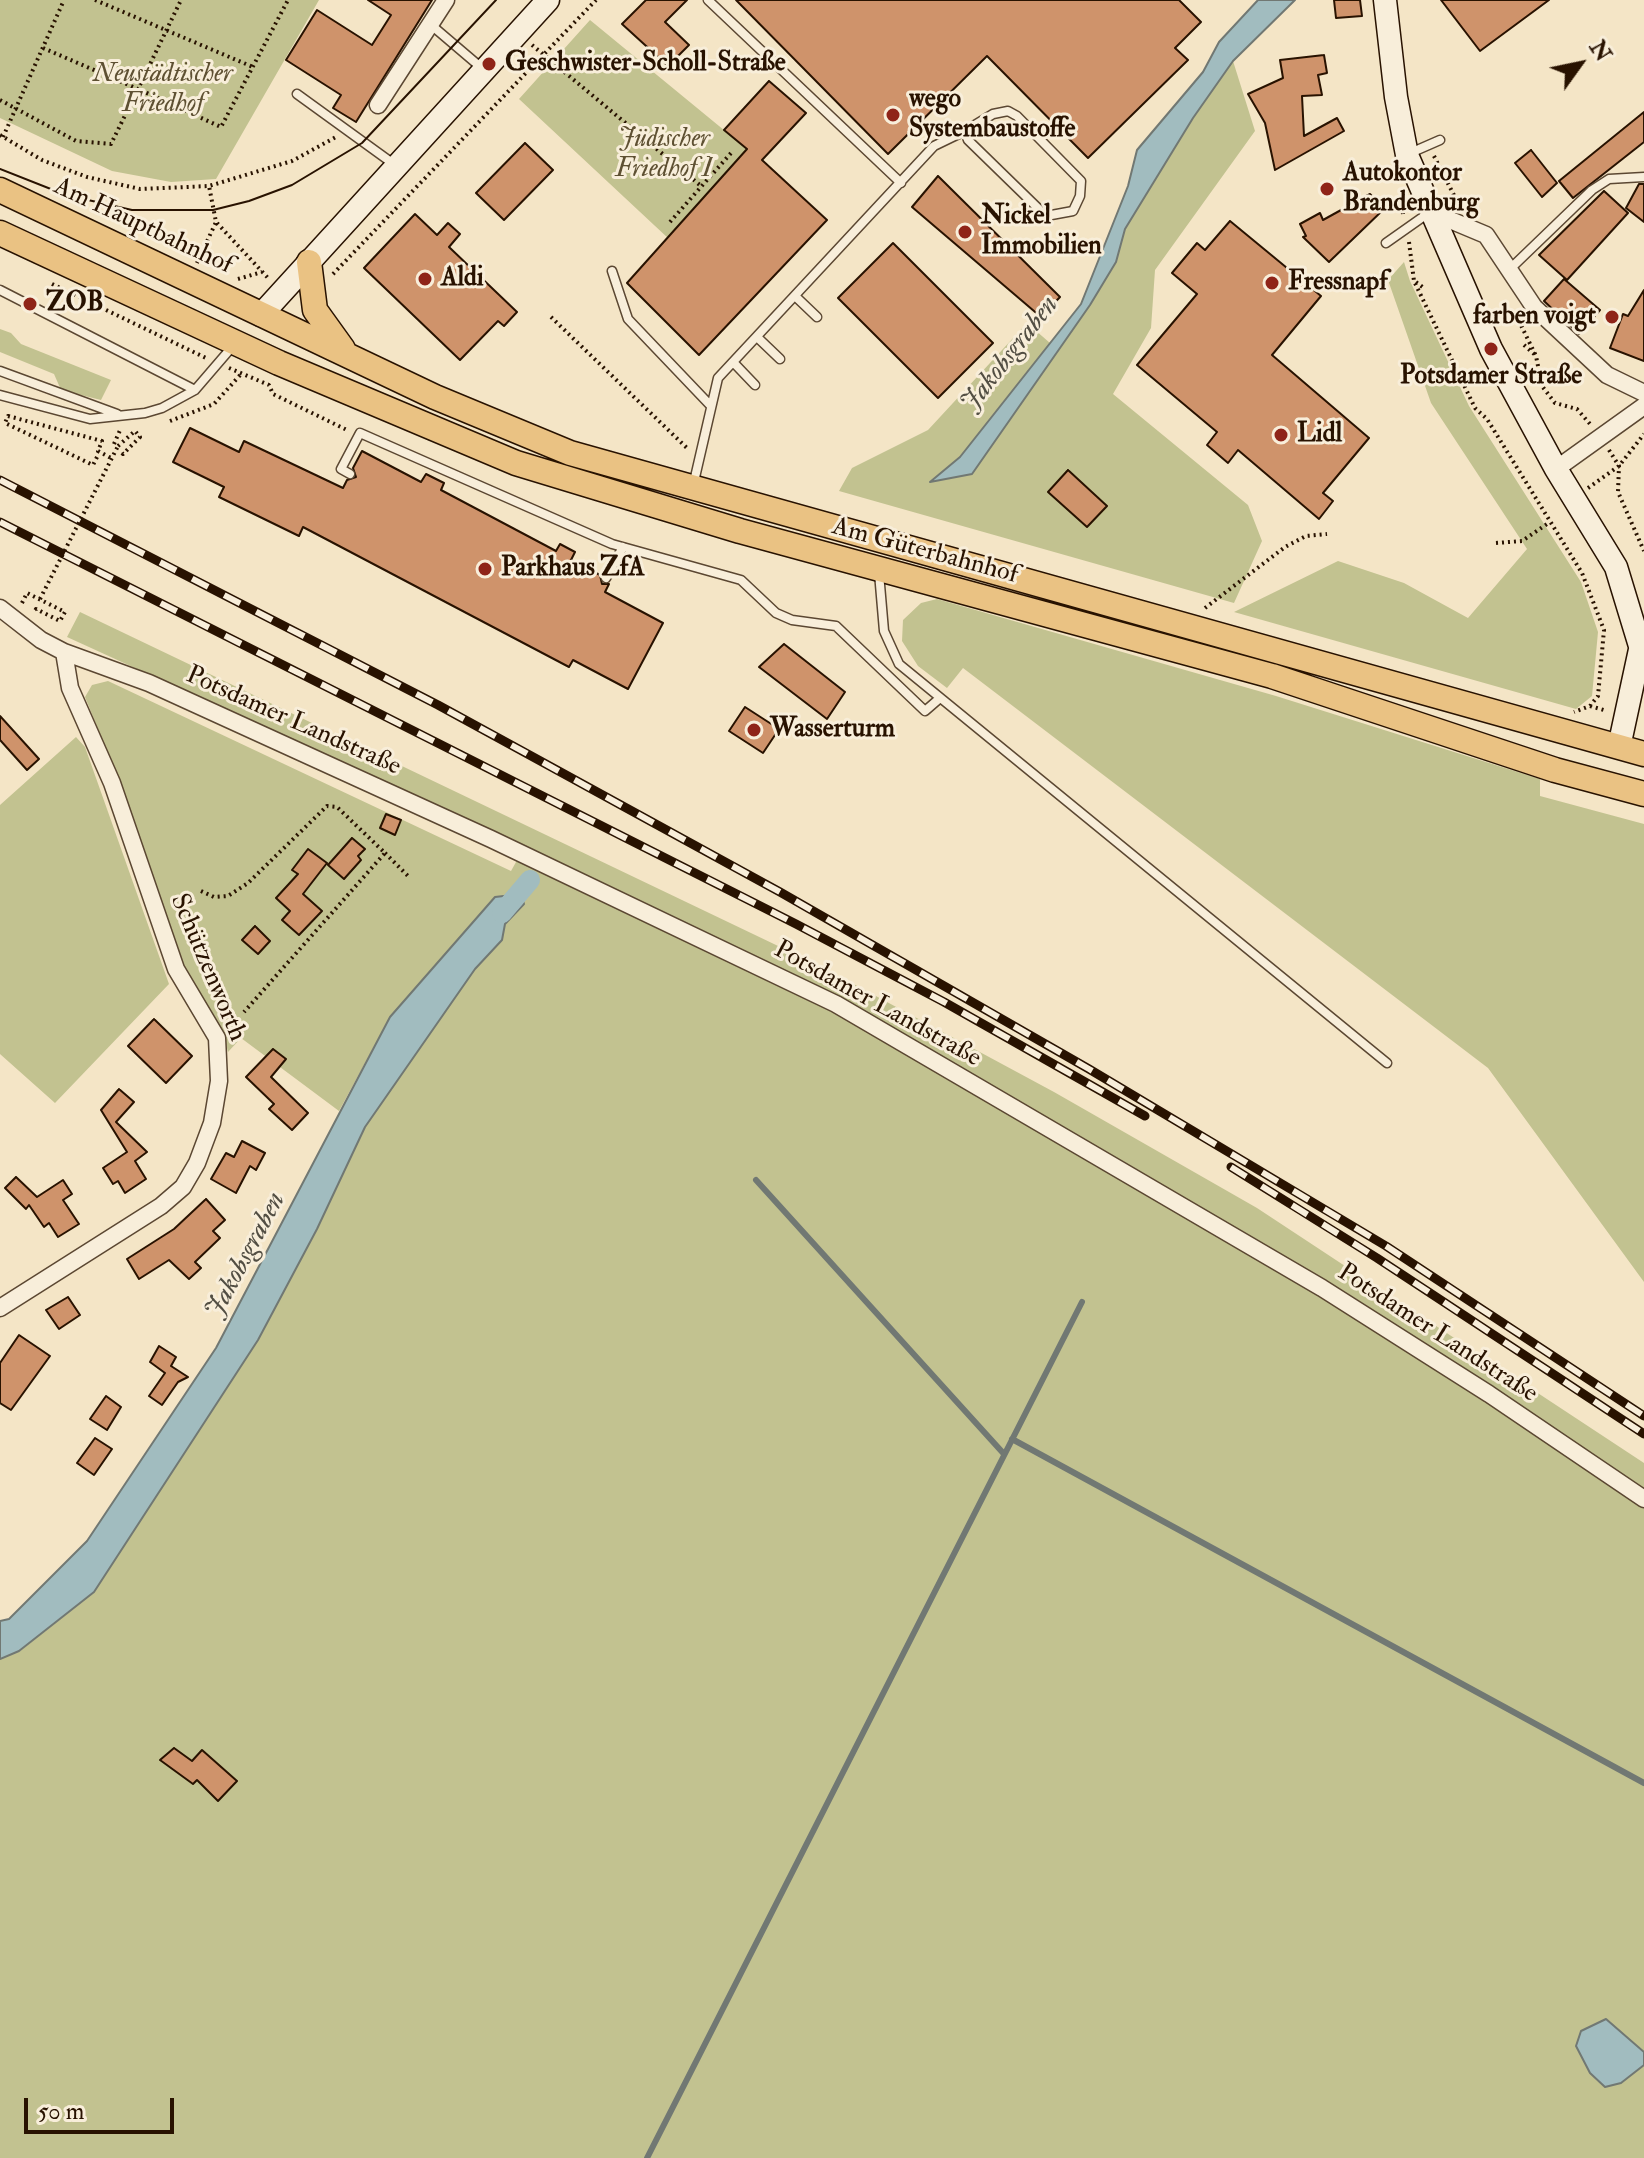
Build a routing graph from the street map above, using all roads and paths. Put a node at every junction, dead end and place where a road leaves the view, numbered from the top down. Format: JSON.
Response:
{"nodes":[{"id":1,"x":64,"y":0,"type":"edge"},
{"id":2,"x":95,"y":0,"type":"edge"},
{"id":3,"x":181,"y":0,"type":"edge"},
{"id":4,"x":288,"y":0,"type":"edge"},
{"id":5,"x":446,"y":0,"type":"edge"},
{"id":6,"x":548,"y":0,"type":"edge"},
{"id":7,"x":596,"y":0,"type":"edge"},
{"id":8,"x":708,"y":0,"type":"edge"},
{"id":9,"x":1385,"y":0,"type":"edge"},
{"id":10,"x":430,"y":24,"type":"junction"},
{"id":11,"x":166,"y":30,"type":"junction"},
{"id":12,"x":43,"y":48,"type":"junction"},
{"id":13,"x":544,"y":55,"type":"junction"},
{"id":14,"x":253,"y":67,"type":"junction"},
{"id":15,"x":484,"y":71,"type":"junction"},
{"id":16,"x":138,"y":89,"type":"junction"},
{"id":17,"x":297,"y":94,"type":"dead end"},
{"id":18,"x":0,"y":100,"type":"edge"},
{"id":19,"x":378,"y":105,"type":"dead end"},
{"id":20,"x":16,"y":109,"type":"junction"},
{"id":21,"x":965,"y":131,"type":"junction"},
{"id":22,"x":351,"y":133,"type":"junction"},
{"id":23,"x":2,"y":136,"type":"edge"},
{"id":24,"x":1440,"y":140,"type":"dead end"},
{"id":25,"x":731,"y":153,"type":"dead end"},
{"id":26,"x":1407,"y":155,"type":"junction"},
{"id":27,"x":395,"y":166,"type":"junction"},
{"id":28,"x":1644,"y":177,"type":"edge"},
{"id":29,"x":901,"y":183,"type":"junction"},
{"id":30,"x":701,"y":186,"type":"junction"},
{"id":31,"x":0,"y":190,"type":"edge"},
{"id":32,"x":1431,"y":212,"type":"junction"},
{"id":33,"x":216,"y":222,"type":"dead end"},
{"id":34,"x":670,"y":222,"type":"dead end"},
{"id":35,"x":0,"y":233,"type":"edge"},
{"id":36,"x":1386,"y":243,"type":"dead end"},
{"id":37,"x":309,"y":262,"type":"junction"},
{"id":38,"x":1509,"y":270,"type":"junction"},
{"id":39,"x":612,"y":271,"type":"dead end"},
{"id":40,"x":40,"y":278,"type":"dead end"},
{"id":41,"x":327,"y":280,"type":"dead end"},
{"id":42,"x":1414,"y":281,"type":"dead end"},
{"id":43,"x":1425,"y":289,"type":"dead end"},
{"id":44,"x":0,"y":290,"type":"edge"},
{"id":45,"x":282,"y":292,"type":"junction"},
{"id":46,"x":795,"y":296,"type":"junction"},
{"id":47,"x":261,"y":315,"type":"junction"},
{"id":48,"x":551,"y":317,"type":"dead end"},
{"id":49,"x":817,"y":317,"type":"dead end"},
{"id":50,"x":757,"y":337,"type":"junction"},
{"id":51,"x":235,"y":343,"type":"junction"},
{"id":52,"x":1524,"y":345,"type":"dead end"},
{"id":53,"x":1536,"y":356,"type":"dead end"},
{"id":54,"x":780,"y":359,"type":"dead end"},
{"id":55,"x":733,"y":362,"type":"junction"},
{"id":56,"x":218,"y":363,"type":"junction"},
{"id":57,"x":364,"y":364,"type":"junction"},
{"id":58,"x":0,"y":371,"type":"edge"},
{"id":59,"x":755,"y":385,"type":"dead end"},
{"id":60,"x":195,"y":390,"type":"junction"},
{"id":61,"x":1644,"y":393,"type":"edge"},
{"id":62,"x":0,"y":395,"type":"edge"},
{"id":63,"x":1476,"y":398,"type":"dead end"},
{"id":64,"x":710,"y":405,"type":"junction"},
{"id":65,"x":1644,"y":406,"type":"edge"},
{"id":66,"x":1475,"y":408,"type":"dead end"},
{"id":67,"x":121,"y":416,"type":"junction"},
{"id":68,"x":121,"y":427,"type":"dead end"},
{"id":69,"x":1644,"y":434,"type":"edge"},
{"id":70,"x":358,"y":436,"type":"junction"},
{"id":71,"x":117,"y":447,"type":"junction"},
{"id":72,"x":97,"y":457,"type":"dead end"},
{"id":73,"x":111,"y":458,"type":"junction"},
{"id":74,"x":699,"y":460,"type":"junction"},
{"id":75,"x":1619,"y":466,"type":"dead end"},
{"id":76,"x":1556,"y":469,"type":"junction"},
{"id":77,"x":350,"y":474,"type":"dead end"},
{"id":78,"x":693,"y":487,"type":"junction"},
{"id":79,"x":1550,"y":522,"type":"dead end"},
{"id":80,"x":1327,"y":534,"type":"dead end"},
{"id":81,"x":887,"y":541,"type":"junction"},
{"id":82,"x":1496,"y":543,"type":"dead end"},
{"id":83,"x":623,"y":547,"type":"junction"},
{"id":84,"x":879,"y":568,"type":"junction"},
{"id":85,"x":606,"y":578,"type":"dead end"},
{"id":86,"x":27,"y":593,"type":"dead end"},
{"id":87,"x":40,"y":599,"type":"junction"},
{"id":88,"x":0,"y":608,"type":"edge"},
{"id":89,"x":36,"y":609,"type":"dead end"},
{"id":90,"x":1198,"y":613,"type":"dead end"},
{"id":91,"x":64,"y":652,"type":"junction"},
{"id":92,"x":1642,"y":652,"type":"edge"},
{"id":93,"x":940,"y":698,"type":"junction"},
{"id":94,"x":1590,"y":706,"type":"dead end"},
{"id":95,"x":1570,"y":713,"type":"dead end"},
{"id":96,"x":1619,"y":747,"type":"junction"},
{"id":97,"x":1644,"y":754,"type":"edge"},
{"id":98,"x":1610,"y":785,"type":"junction"},
{"id":99,"x":1644,"y":794,"type":"edge"},
{"id":100,"x":385,"y":853,"type":"junction"},
{"id":101,"x":410,"y":878,"type":"dead end"},
{"id":102,"x":201,"y":891,"type":"dead end"},
{"id":103,"x":244,"y":1012,"type":"dead end"},
{"id":104,"x":1387,"y":1063,"type":"dead end"},
{"id":105,"x":0,"y":1287,"type":"edge"},
{"id":106,"x":16,"y":1297,"type":"junction"},
{"id":107,"x":0,"y":1308,"type":"edge"},
{"id":108,"x":1644,"y":1499,"type":"edge"}],
"edges":[{"from":1,"to":12,"type":"path"},
{"from":2,"to":11,"type":"path"},
{"from":3,"to":11,"type":"path"},
{"from":4,"to":14,"type":"path"},
{"from":5,"to":10,"type":"street"},
{"from":6,"to":15,"type":"street"},
{"from":7,"to":13,"type":"path"},
{"from":8,"to":29,"type":"lane"},
{"from":9,"to":26,"type":"street"},
{"from":10,"to":15,"type":"lane"},
{"from":10,"to":19,"type":"street"},
{"from":11,"to":14,"type":"path"},
{"from":11,"to":16,"type":"path"},
{"from":12,"to":16,"type":"path"},
{"from":12,"to":20,"type":"path"},
{"from":13,"to":30,"type":"path"},
{"from":13,"to":41,"type":"path"},
{"from":14,"to":16,"type":"path"},
{"from":15,"to":27,"type":"street"},
{"from":16,"to":20,"type":"path"},
{"from":17,"to":22,"type":"lane"},
{"from":18,"to":20,"type":"path"},
{"from":20,"to":23,"type":"path"},
{"from":21,"to":21,"type":"lane"},
{"from":21,"to":29,"type":"lane"},
{"from":22,"to":23,"type":"path"},
{"from":22,"to":27,"type":"lane"},
{"from":24,"to":26,"type":"lane"},
{"from":25,"to":30,"type":"path"},
{"from":26,"to":32,"type":"street"},
{"from":27,"to":37,"type":"street"},
{"from":28,"to":38,"type":"lane"},
{"from":29,"to":46,"type":"lane"},
{"from":30,"to":34,"type":"path"},
{"from":31,"to":47,"type":"main road","name":"Am Hauptbahnhof"},
{"from":32,"to":36,"type":"lane"},
{"from":32,"to":38,"type":"street"},
{"from":32,"to":76,"type":"street"},
{"from":33,"to":45,"type":"path"},
{"from":35,"to":51,"type":"main road"},
{"from":37,"to":45,"type":"street"},
{"from":37,"to":57,"type":"main road"},
{"from":38,"to":61,"type":"street"},
{"from":39,"to":64,"type":"lane"},
{"from":40,"to":56,"type":"path"},
{"from":42,"to":43,"type":"path"},
{"from":44,"to":60,"type":"lane"},
{"from":45,"to":47,"type":"street"},
{"from":46,"to":49,"type":"lane"},
{"from":46,"to":50,"type":"lane"},
{"from":47,"to":51,"type":"main road"},
{"from":47,"to":57,"type":"main road","name":"Am Güterbahnhof"},
{"from":48,"to":74,"type":"path"},
{"from":50,"to":54,"type":"lane"},
{"from":50,"to":55,"type":"lane"},
{"from":51,"to":56,"type":"lane"},
{"from":51,"to":84,"type":"main road","name":"Am Güterbahnhof"},
{"from":52,"to":53,"type":"path"},
{"from":55,"to":59,"type":"lane"},
{"from":55,"to":64,"type":"lane"},
{"from":56,"to":60,"type":"lane"},
{"from":56,"to":70,"type":"path"},
{"from":57,"to":78,"type":"main road","name":"Am Güterbahnhof"},
{"from":58,"to":67,"type":"lane"},
{"from":60,"to":67,"type":"lane"},
{"from":62,"to":67,"type":"lane"},
{"from":63,"to":66,"type":"path"},
{"from":64,"to":74,"type":"lane"},
{"from":65,"to":76,"type":"street"},
{"from":68,"to":71,"type":"path"},
{"from":69,"to":75,"type":"path"},
{"from":70,"to":77,"type":"lane"},
{"from":70,"to":83,"type":"lane"},
{"from":71,"to":71,"type":"path"},
{"from":71,"to":73,"type":"path","bridge":true},
{"from":72,"to":73,"type":"path"},
{"from":73,"to":87,"type":"path","bridge":true},
{"from":74,"to":78,"type":"lane"},
{"from":76,"to":92,"type":"street"},
{"from":78,"to":81,"type":"main road","name":"Am Güterbahnhof"},
{"from":79,"to":82,"type":"path"},
{"from":80,"to":90,"type":"path"},
{"from":81,"to":84,"type":"main road"},
{"from":81,"to":96,"type":"main road","name":"Am Güterbahnhof"},
{"from":83,"to":85,"type":"lane"},
{"from":83,"to":93,"type":"lane"},
{"from":84,"to":93,"type":"lane"},
{"from":84,"to":98,"type":"main road","name":"Am Güterbahnhof"},
{"from":86,"to":87,"type":"path"},
{"from":87,"to":89,"type":"path"},
{"from":88,"to":91,"type":"street","name":"Potsdamer Landstraße"},
{"from":91,"to":106,"type":"street","name":"Schützenworth"},
{"from":91,"to":108,"type":"street","name":"Potsdamer Landstraße"},
{"from":92,"to":96,"type":"street"},
{"from":93,"to":104,"type":"lane"},
{"from":94,"to":95,"type":"path"},
{"from":96,"to":97,"type":"main road"},
{"from":96,"to":98,"type":"main road"},
{"from":98,"to":99,"type":"main road"},
{"from":100,"to":101,"type":"path"},
{"from":100,"to":102,"type":"path"},
{"from":100,"to":103,"type":"path"},
{"from":105,"to":106,"type":"street"},
{"from":106,"to":107,"type":"street","name":"Schützenworth"}]}
